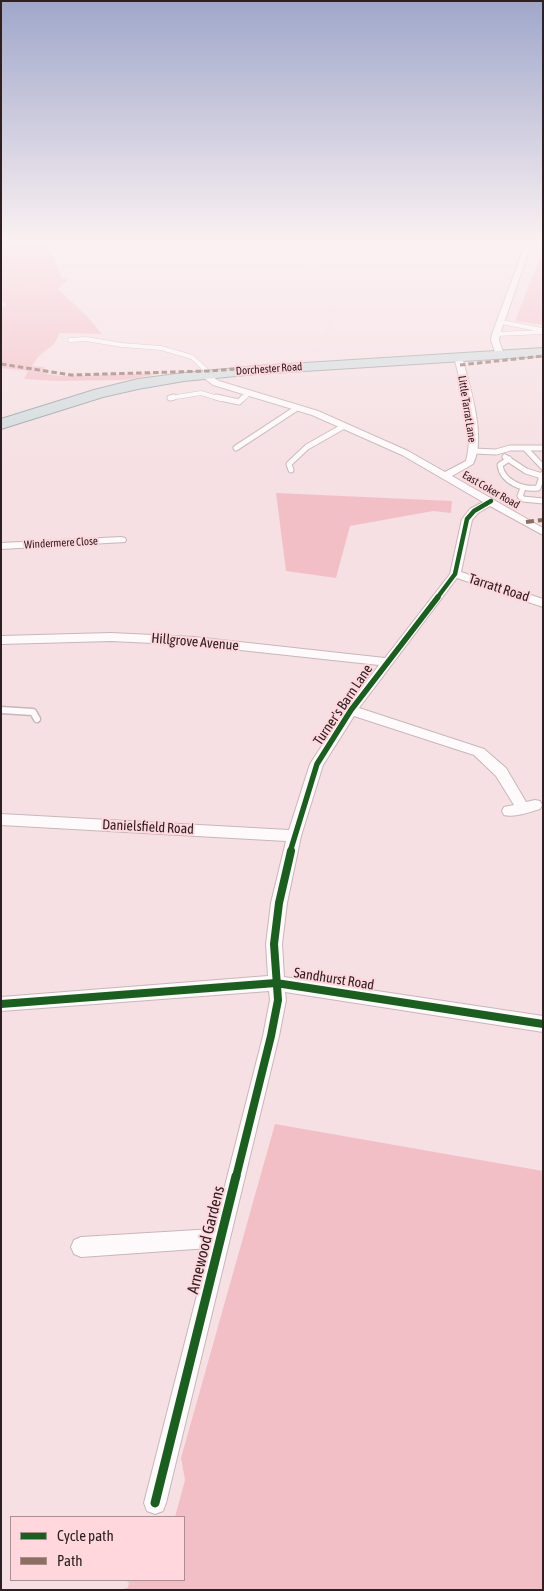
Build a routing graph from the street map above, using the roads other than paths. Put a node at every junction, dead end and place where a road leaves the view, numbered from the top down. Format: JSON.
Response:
{"nodes":[{"id":1,"x":503,"y":316,"type":"edge"},
{"id":2,"x":501,"y":322,"type":"junction"},
{"id":3,"x":543,"y":331,"type":"edge"},
{"id":4,"x":496,"y":334,"type":"junction"},
{"id":5,"x":70,"y":340,"type":"dead end"},
{"id":6,"x":543,"y":352,"type":"edge"},
{"id":7,"x":500,"y":355,"type":"junction"},
{"id":8,"x":458,"y":358,"type":"junction"},
{"id":9,"x":207,"y":374,"type":"junction"},
{"id":10,"x":249,"y":393,"type":"junction"},
{"id":11,"x":170,"y":398,"type":"dead end"},
{"id":12,"x":297,"y":408,"type":"junction"},
{"id":13,"x":1,"y":424,"type":"edge"},
{"id":14,"x":344,"y":426,"type":"junction"},
{"id":15,"x":236,"y":448,"type":"dead end"},
{"id":16,"x":525,"y":448,"type":"junction"},
{"id":17,"x":543,"y":448,"type":"edge"},
{"id":18,"x":473,"y":451,"type":"junction"},
{"id":19,"x":496,"y":452,"type":"junction"},
{"id":20,"x":510,"y":459,"type":"junction"},
{"id":21,"x":543,"y":467,"type":"edge"},
{"id":22,"x":291,"y":470,"type":"dead end"},
{"id":23,"x":542,"y":475,"type":"edge"},
{"id":24,"x":445,"y":476,"type":"junction"},
{"id":25,"x":523,"y":488,"type":"junction"},
{"id":26,"x":491,"y":501,"type":"junction"},
{"id":27,"x":543,"y":501,"type":"edge"},
{"id":28,"x":543,"y":532,"type":"edge"},
{"id":29,"x":121,"y":540,"type":"dead end"},
{"id":30,"x":1,"y":546,"type":"edge"},
{"id":31,"x":455,"y":574,"type":"junction"},
{"id":32,"x":543,"y":603,"type":"edge"},
{"id":33,"x":1,"y":640,"type":"edge"},
{"id":34,"x":388,"y":662,"type":"junction"},
{"id":35,"x":1,"y":710,"type":"edge"},
{"id":36,"x":351,"y":710,"type":"junction"},
{"id":37,"x":37,"y":719,"type":"dead end"},
{"id":38,"x":509,"y":811,"type":"dead end"},
{"id":39,"x":1,"y":819,"type":"edge"},
{"id":40,"x":294,"y":836,"type":"junction"},
{"id":41,"x":276,"y":983,"type":"junction"},
{"id":42,"x":1,"y":1004,"type":"edge"},
{"id":43,"x":543,"y":1024,"type":"edge"},
{"id":44,"x":221,"y":1238,"type":"junction"},
{"id":45,"x":81,"y":1246,"type":"dead end"},
{"id":46,"x":155,"y":1503,"type":"dead end"}],
"edges":[{"from":1,"to":2,"type":"street"},
{"from":2,"to":3,"type":"lane"},
{"from":2,"to":4,"type":"street"},
{"from":3,"to":4,"type":"lane"},
{"from":4,"to":7,"type":"street"},
{"from":5,"to":9,"type":"lane"},
{"from":6,"to":7,"type":"highway","name":"Dorchester Road"},
{"from":7,"to":8,"type":"highway","name":"Dorchester Road"},
{"from":8,"to":9,"type":"highway","name":"Dorchester Road"},
{"from":8,"to":18,"type":"street","name":"Little Tarrat Lane"},
{"from":9,"to":10,"type":"street","name":"East Coker Road"},
{"from":9,"to":13,"type":"highway","name":"Dorchester Road"},
{"from":10,"to":11,"type":"lane"},
{"from":10,"to":12,"type":"street","name":"East Coker Road"},
{"from":12,"to":14,"type":"street","name":"East Coker Road"},
{"from":12,"to":15,"type":"lane"},
{"from":14,"to":22,"type":"lane"},
{"from":14,"to":24,"type":"street","name":"East Coker Road"},
{"from":16,"to":17,"type":"lane"},
{"from":16,"to":19,"type":"lane"},
{"from":16,"to":21,"type":"lane"},
{"from":18,"to":19,"type":"lane"},
{"from":18,"to":24,"type":"street","name":"Little Tarrat Lane"},
{"from":19,"to":20,"type":"lane"},
{"from":20,"to":23,"type":"lane"},
{"from":20,"to":25,"type":"lane"},
{"from":23,"to":25,"type":"lane"},
{"from":24,"to":26,"type":"street","name":"East Coker Road"},
{"from":25,"to":27,"type":"lane"},
{"from":26,"to":28,"type":"street","name":"East Coker Road"},
{"from":26,"to":31,"type":"street","name":"Turner's Barn Lane"},
{"from":29,"to":30,"type":"street","name":"Windermere Close"},
{"from":31,"to":32,"type":"street","name":"Tarratt Road"},
{"from":31,"to":34,"type":"street","name":"Turner's Barn Lane"},
{"from":33,"to":34,"type":"street","name":"Hillgrove Avenue"},
{"from":34,"to":36,"type":"street","name":"Turner's Barn Lane"},
{"from":35,"to":37,"type":"lane"},
{"from":36,"to":38,"type":"street"},
{"from":36,"to":40,"type":"street","name":"Turner's Barn Lane"},
{"from":39,"to":40,"type":"street","name":"Danielsfield Road"},
{"from":40,"to":41,"type":"street","name":"Turner's Barn Lane"},
{"from":41,"to":42,"type":"street","name":"Sandhurst Road"},
{"from":41,"to":43,"type":"street","name":"Sandhurst Road"},
{"from":41,"to":44,"type":"street","name":"Arnewood Gardens"},
{"from":44,"to":45,"type":"street","name":"Arnewood Gardens"},
{"from":44,"to":46,"type":"street","name":"Arnewood Gardens"}]}
